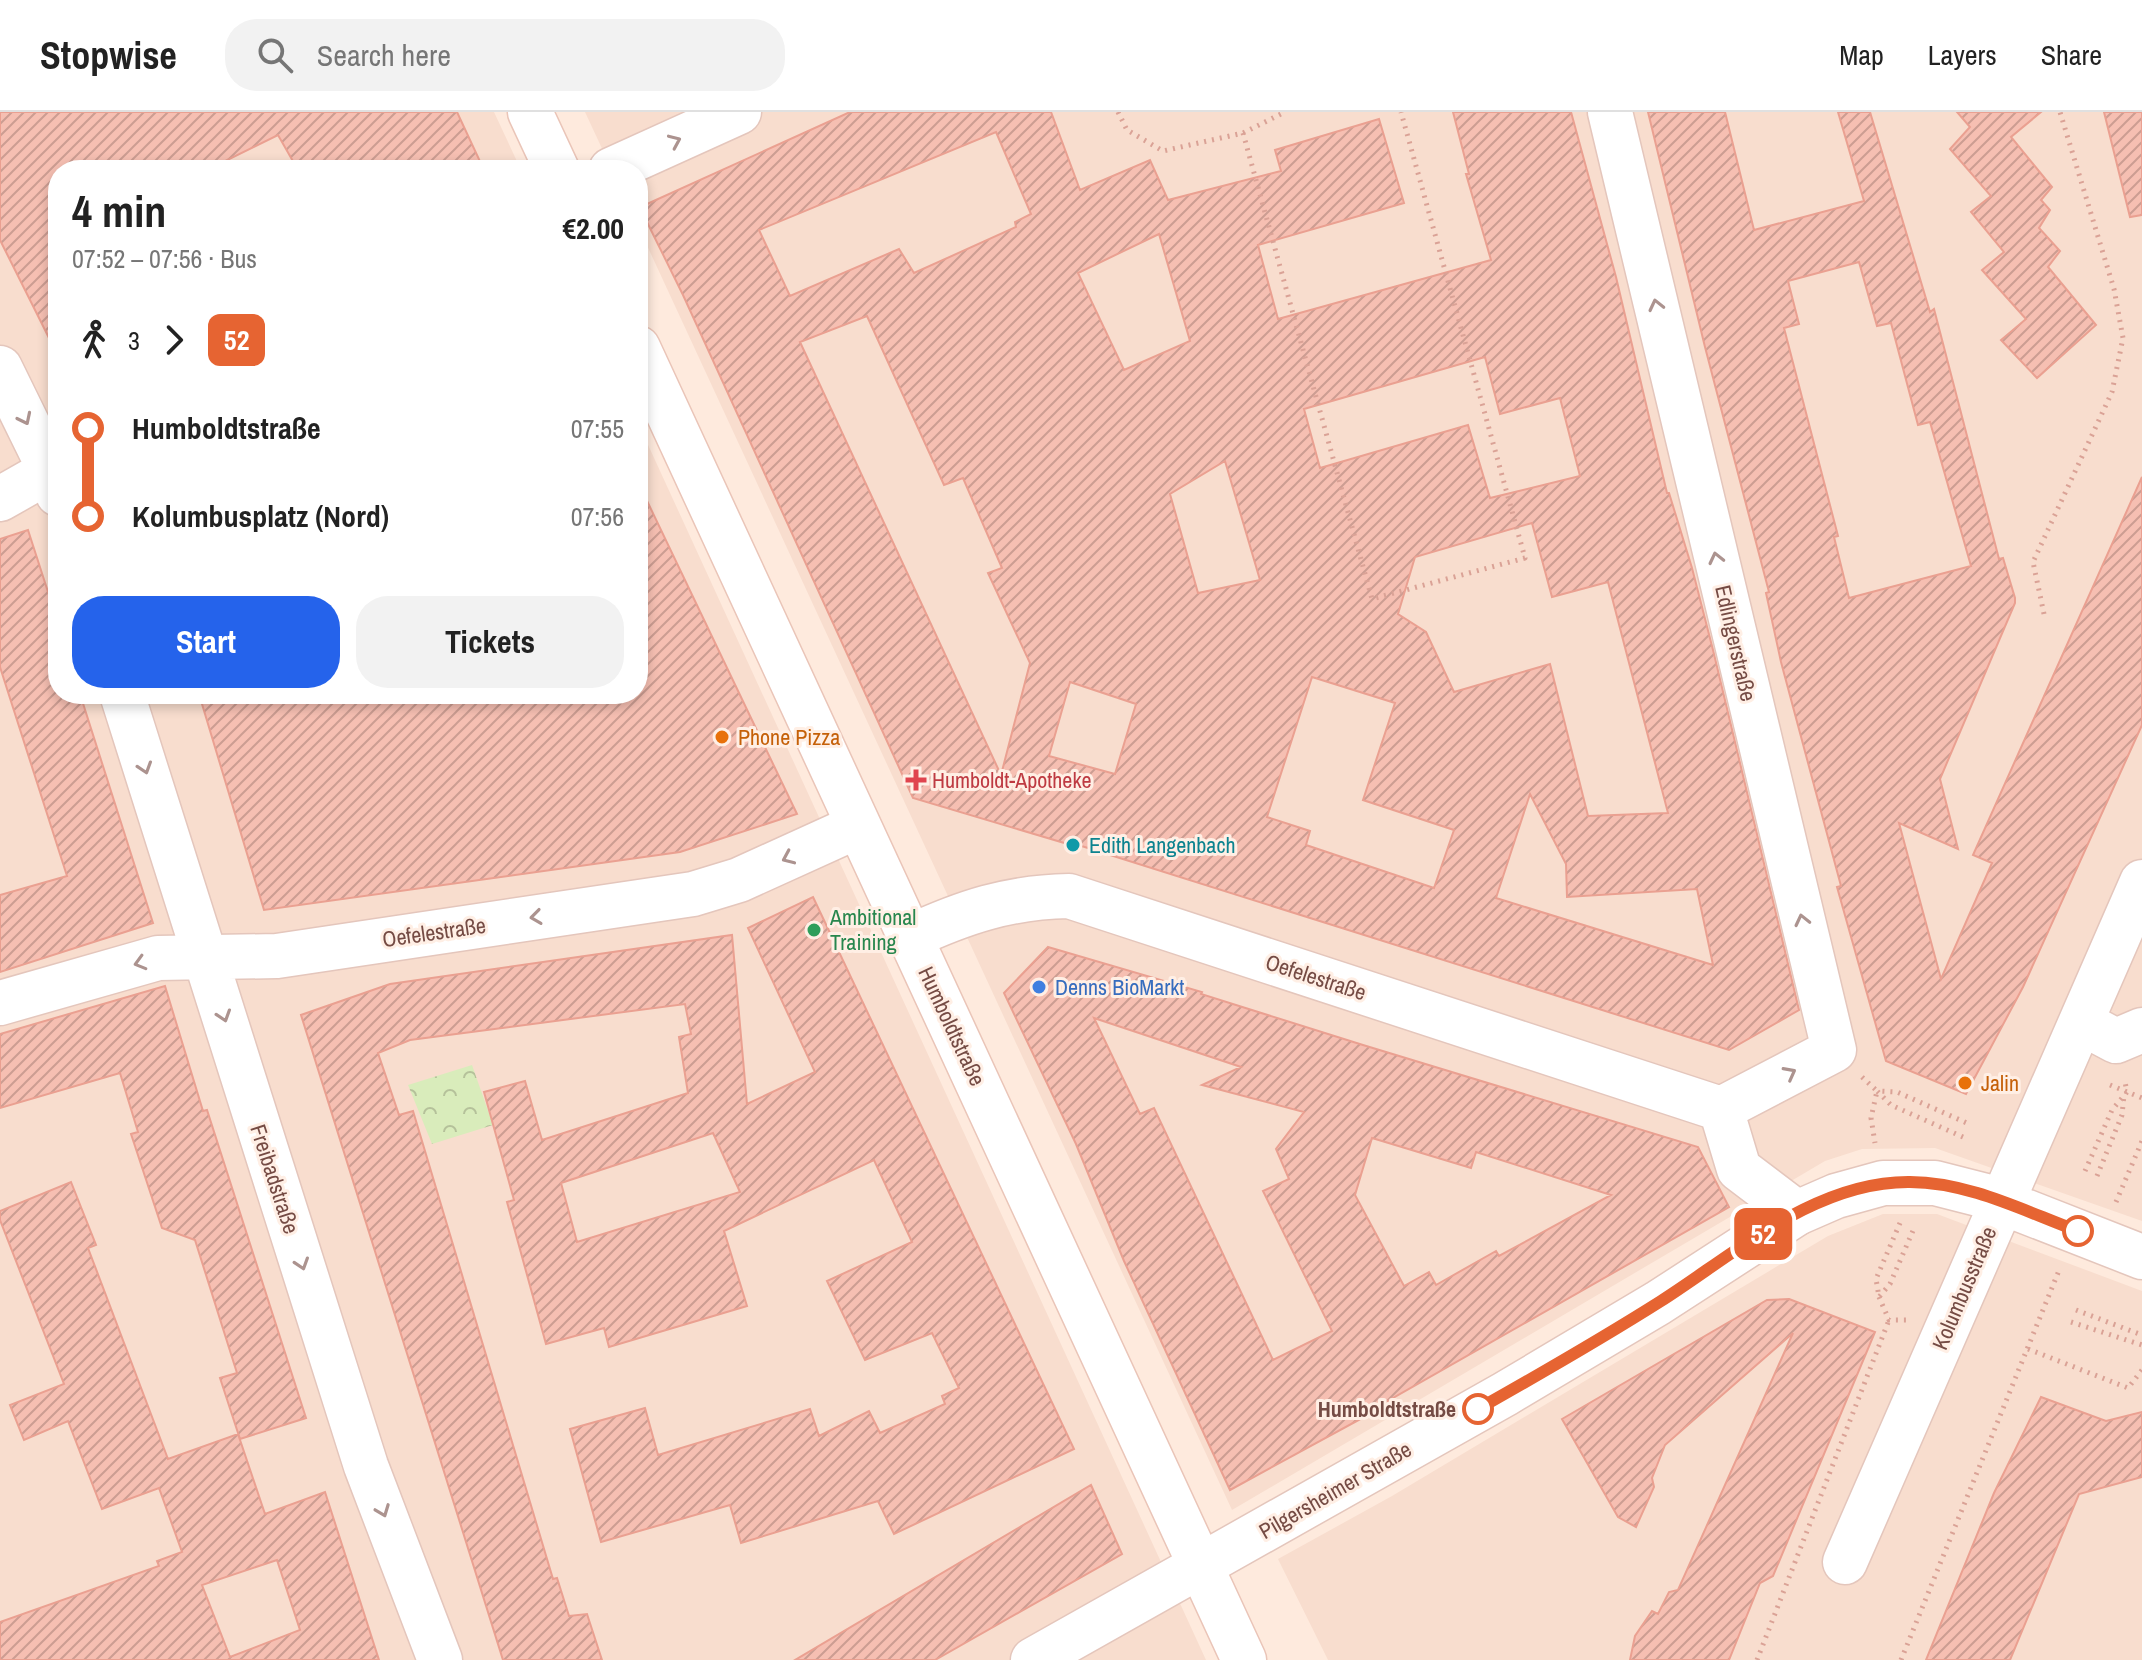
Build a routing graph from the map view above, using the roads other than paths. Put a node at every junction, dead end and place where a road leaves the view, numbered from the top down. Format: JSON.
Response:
{"nodes":[{"id":1,"x":530,"y":112,"type":"edge"},
{"id":2,"x":739,"y":112,"type":"edge"},
{"id":3,"x":1610,"y":112,"type":"edge"},
{"id":4,"x":552,"y":160,"type":"edge"},
{"id":5,"x":633,"y":160,"type":"edge"},
{"id":6,"x":0,"y":368,"type":"edge"},
{"id":7,"x":648,"y":370,"type":"edge"},
{"id":8,"x":48,"y":463,"type":"edge"},
{"id":9,"x":48,"y":480,"type":"edge"},
{"id":10,"x":0,"y":499,"type":"edge"},
{"id":11,"x":125,"y":704,"type":"edge"},
{"id":12,"x":858,"y":826,"type":"junction"},
{"id":13,"x":2142,"y":882,"type":"edge"},
{"id":14,"x":910,"y":937,"type":"junction"},
{"id":15,"x":205,"y":956,"type":"junction"},
{"id":16,"x":0,"y":1003,"type":"edge"},
{"id":17,"x":2082,"y":1023,"type":"junction"},
{"id":18,"x":2142,"y":1030,"type":"edge"},
{"id":19,"x":1721,"y":1109,"type":"junction"},
{"id":20,"x":2001,"y":1202,"type":"junction"},
{"id":21,"x":1797,"y":1213,"type":"junction"},
{"id":22,"x":2142,"y":1257,"type":"edge"},
{"id":23,"x":1845,"y":1562,"type":"dead end"},
{"id":24,"x":1201,"y":1566,"type":"junction"},
{"id":25,"x":440,"y":1660,"type":"edge"},
{"id":26,"x":1033,"y":1660,"type":"edge"},
{"id":27,"x":1244,"y":1660,"type":"edge"}],
"edges":[{"from":1,"to":4,"type":"street"},
{"from":5,"to":2,"type":"street","one_way":true},
{"from":19,"to":3,"type":"street","name":"Edlingerstraße","one_way":true},
{"from":6,"to":8,"type":"street","one_way":true},
{"from":7,"to":12,"type":"street","name":"Humboldtstraße"},
{"from":9,"to":10,"type":"street"},
{"from":11,"to":15,"type":"street","name":"Freibadstraße","one_way":true},
{"from":12,"to":14,"type":"street","name":"Humboldtstraße"},
{"from":12,"to":15,"type":"street","name":"Oefelestraße","one_way":true},
{"from":13,"to":17,"type":"street","name":"Kolumbusstraße"},
{"from":14,"to":19,"type":"street","name":"Oefelestraße"},
{"from":14,"to":24,"type":"street","name":"Humboldtstraße"},
{"from":15,"to":16,"type":"street","name":"Oefelestraße","one_way":true},
{"from":15,"to":25,"type":"street","name":"Freibadstraße","one_way":true},
{"from":17,"to":18,"type":"street"},
{"from":17,"to":20,"type":"street","name":"Kolumbusstraße"},
{"from":19,"to":21,"type":"street"},
{"from":20,"to":21,"type":"street","name":"Pilgersheimer Straße"},
{"from":20,"to":22,"type":"street","name":"Pilgersheimer Straße"},
{"from":20,"to":23,"type":"street","name":"Kolumbusstraße"},
{"from":21,"to":24,"type":"street","name":"Pilgersheimer Straße"},
{"from":24,"to":26,"type":"street","name":"Pilgersheimer Straße"},
{"from":24,"to":27,"type":"street","name":"Humboldtstraße"}]}
